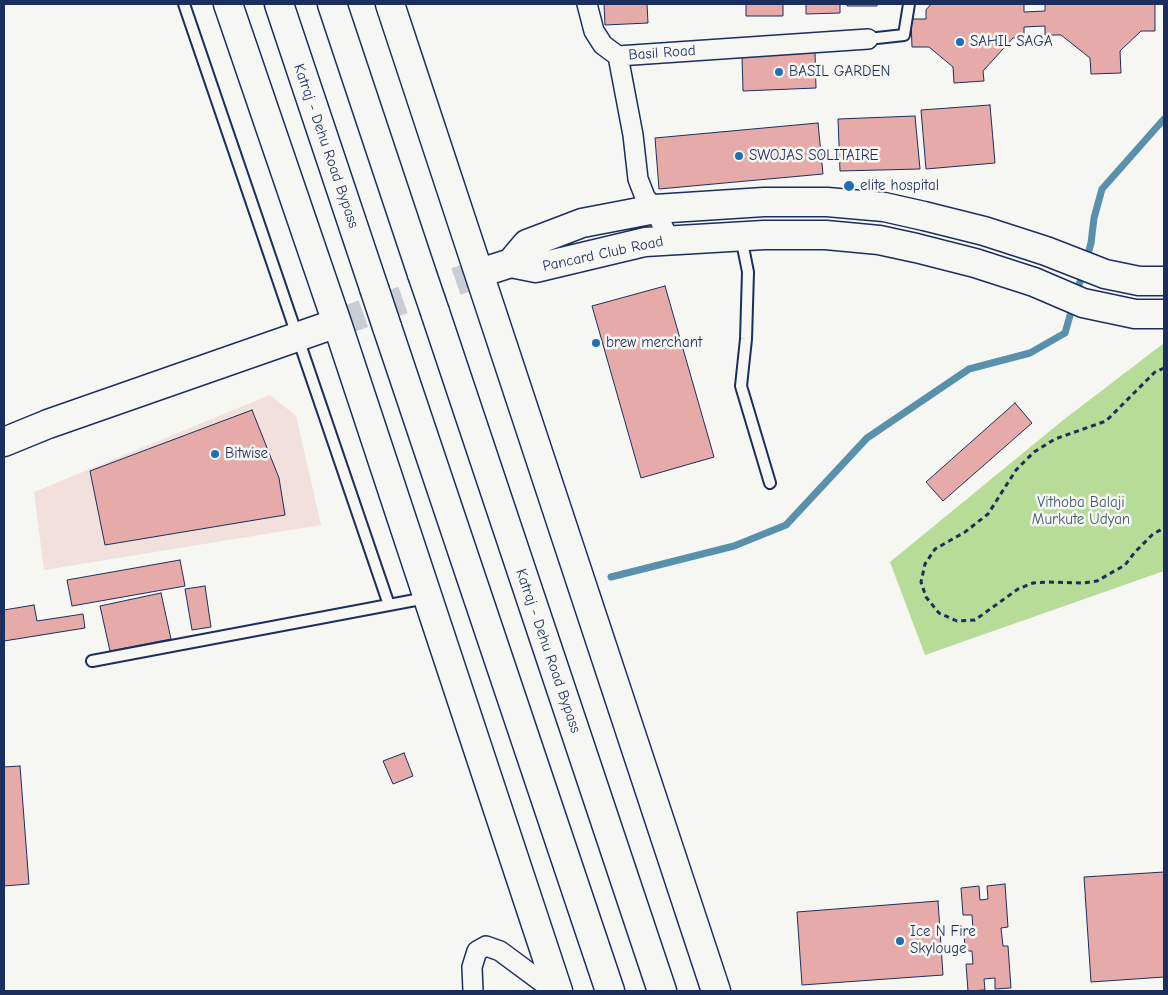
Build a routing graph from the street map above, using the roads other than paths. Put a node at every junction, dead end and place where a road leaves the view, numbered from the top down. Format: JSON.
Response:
{"nodes":[{"id":1,"x":184,"y":4,"type":"edge"},
{"id":2,"x":228,"y":4,"type":"edge"},
{"id":3,"x":279,"y":4,"type":"edge"},
{"id":4,"x":332,"y":4,"type":"edge"},
{"id":5,"x":390,"y":4,"type":"edge"},
{"id":6,"x":587,"y":4,"type":"edge"},
{"id":7,"x":909,"y":4,"type":"edge"},
{"id":8,"x":868,"y":39,"type":"joint"},
{"id":9,"x":618,"y":56,"type":"junction"},
{"id":10,"x":655,"y":209,"type":"junction"},
{"id":11,"x":741,"y":236,"type":"junction"},
{"id":12,"x":669,"y":240,"type":"junction"},
{"id":13,"x":511,"y":263,"type":"junction"},
{"id":14,"x":1084,"y":266,"type":"junction"},
{"id":15,"x":480,"y":272,"type":"junction"},
{"id":16,"x":1164,"y":281,"type":"edge"},
{"id":17,"x":1073,"y":299,"type":"junction"},
{"id":18,"x":1164,"y":314,"type":"edge"},
{"id":19,"x":337,"y":322,"type":"junction"},
{"id":20,"x":298,"y":336,"type":"junction"},
{"id":21,"x":4,"y":442,"type":"edge"},
{"id":22,"x":770,"y":483,"type":"dead end"},
{"id":23,"x":428,"y":598,"type":"junction"},
{"id":24,"x":389,"y":605,"type":"junction"},
{"id":25,"x":92,"y":661,"type":"dead end"},
{"id":26,"x":473,"y":991,"type":"edge"},
{"id":27,"x":556,"y":991,"type":"edge"},
{"id":28,"x":610,"y":991,"type":"edge"},
{"id":29,"x":662,"y":991,"type":"edge"},
{"id":30,"x":716,"y":991,"type":"edge"}],
"edges":[{"from":1,"to":20,"type":"lane"},
{"from":2,"to":19,"type":"main road"},
{"from":3,"to":28,"type":"main road","name":"Katraj - Dehu Road Bypass","bridge":true},
{"from":4,"to":29,"type":"main road","name":"Katraj - Dehu Road Bypass","bridge":true},
{"from":5,"to":15,"type":"main road"},
{"from":6,"to":9,"type":"street"},
{"from":7,"to":8,"type":"lane"},
{"from":8,"to":9,"type":"street","name":"Basil Road"},
{"from":9,"to":10,"type":"street","name":"Basil Road"},
{"from":10,"to":12,"type":"street","name":"Basil Road"},
{"from":10,"to":13,"type":"main road","name":"Pancard Club Road"},
{"from":10,"to":14,"type":"main road","name":"Pancard Club Road"},
{"from":11,"to":12,"type":"main road","name":"Pancard Club Road"},
{"from":11,"to":17,"type":"main road","name":"Pancard Club Road"},
{"from":11,"to":22,"type":"lane"},
{"from":12,"to":13,"type":"main road","name":"Pancard Club Road"},
{"from":13,"to":15,"type":"main road"},
{"from":14,"to":16,"type":"main road","name":"Pancard Club Road"},
{"from":14,"to":17,"type":"main road"},
{"from":15,"to":30,"type":"main road"},
{"from":17,"to":18,"type":"main road","name":"Pancard Club Road"},
{"from":19,"to":20,"type":"main road"},
{"from":19,"to":23,"type":"main road"},
{"from":20,"to":21,"type":"main road"},
{"from":20,"to":24,"type":"lane"},
{"from":23,"to":24,"type":"lane"},
{"from":23,"to":27,"type":"main road"},
{"from":24,"to":25,"type":"lane"},
{"from":26,"to":27,"type":"street"}]}
